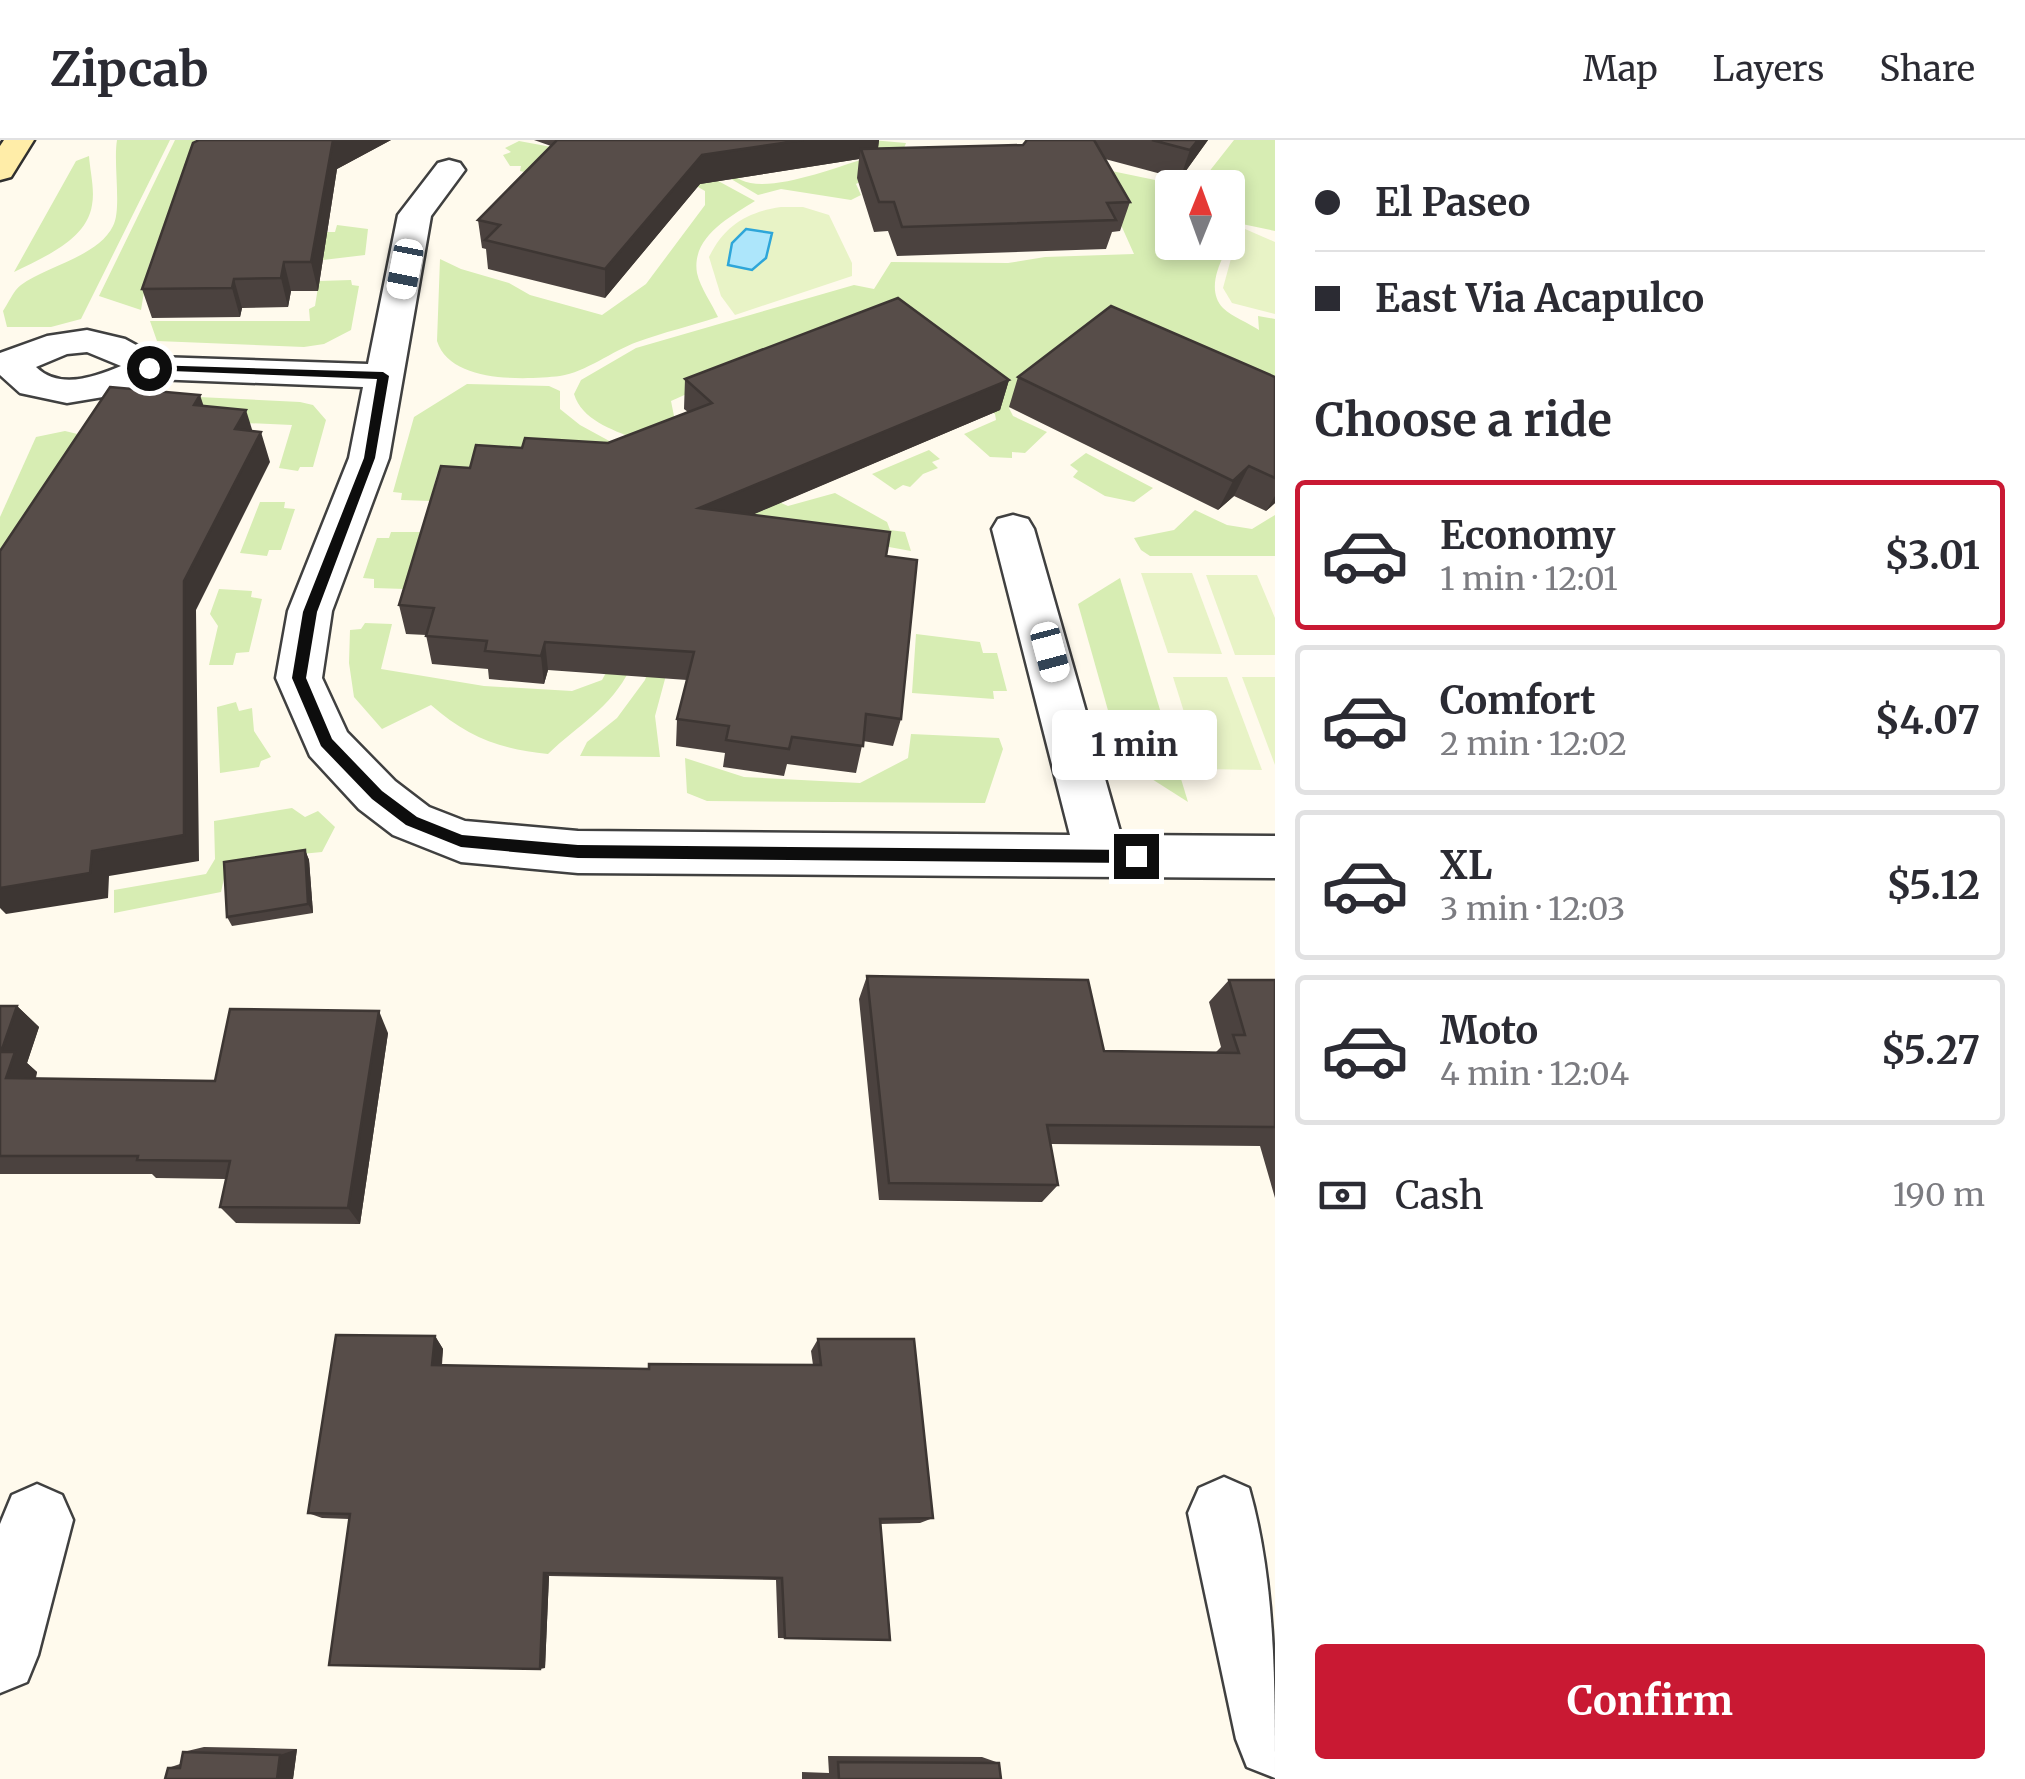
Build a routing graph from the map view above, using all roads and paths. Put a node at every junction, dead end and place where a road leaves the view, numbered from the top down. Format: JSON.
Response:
{"nodes":[{"id":1,"x":19,"y":140,"type":"edge"},
{"id":2,"x":0,"y":170,"type":"edge"},
{"id":3,"x":448,"y":170,"type":"dead end"},
{"id":4,"x":6,"y":364,"type":"edge"},
{"id":5,"x":383,"y":376,"type":"junction"},
{"id":6,"x":1013,"y":528,"type":"dead end"},
{"id":7,"x":1101,"y":856,"type":"junction"},
{"id":8,"x":1275,"y":858,"type":"edge"},
{"id":9,"x":1224,"y":1513,"type":"dead end"},
{"id":10,"x":37,"y":1520,"type":"dead end"},
{"id":11,"x":0,"y":1656,"type":"edge"},
{"id":12,"x":1275,"y":1739,"type":"edge"}],
"edges":[{"from":1,"to":2,"type":"main road"},
{"from":3,"to":5,"type":"street"},
{"from":4,"to":5,"type":"street"},
{"from":5,"to":7,"type":"street"},
{"from":6,"to":7,"type":"street"},
{"from":7,"to":8,"type":"street"},
{"from":9,"to":12,"type":"street"},
{"from":10,"to":11,"type":"street"}]}
